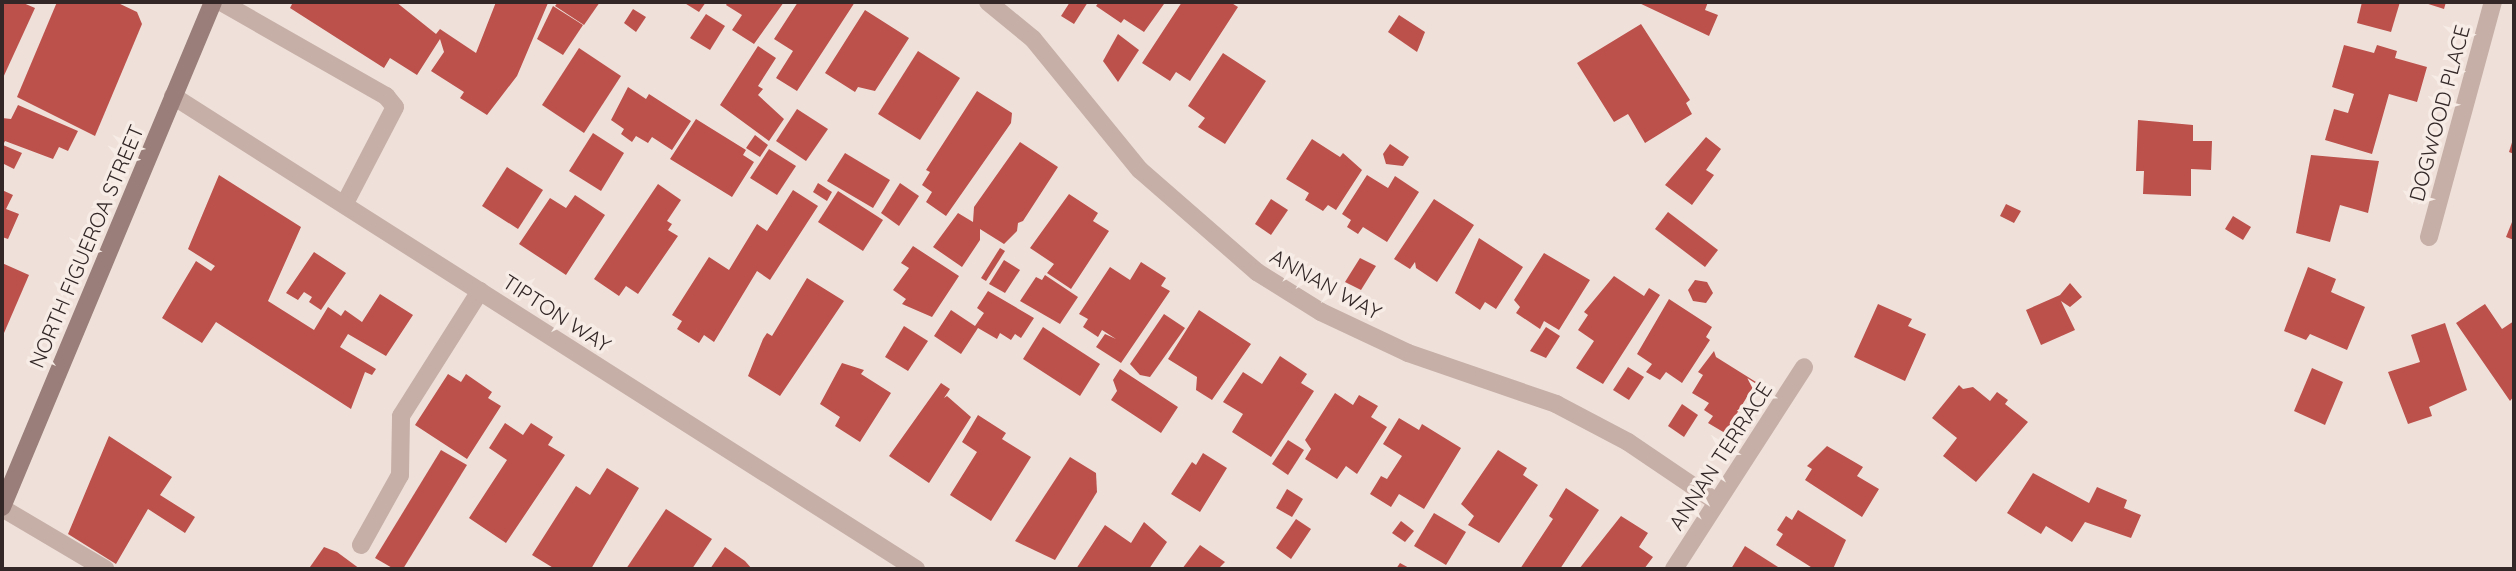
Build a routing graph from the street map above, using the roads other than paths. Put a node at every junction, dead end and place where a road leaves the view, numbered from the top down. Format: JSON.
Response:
{"nodes":[{"id":1,"x":213,"y":2,"type":"edge"},
{"id":2,"x":221,"y":2,"type":"edge"},
{"id":3,"x":988,"y":2,"type":"edge"},
{"id":4,"x":2493,"y":2,"type":"edge"},
{"id":5,"x":173,"y":96,"type":"junction"},
{"id":6,"x":345,"y":205,"type":"junction"},
{"id":7,"x":2430,"y":237,"type":"dead end"},
{"id":8,"x":480,"y":292,"type":"junction"},
{"id":9,"x":1804,"y":367,"type":"dead end"},
{"id":10,"x":8,"y":477,"type":"edge"},
{"id":11,"x":1716,"y":501,"type":"junction"},
{"id":12,"x":2,"y":508,"type":"edge"},
{"id":13,"x":361,"y":545,"type":"dead end"},
{"id":14,"x":105,"y":569,"type":"edge"},
{"id":15,"x":916,"y":569,"type":"edge"},
{"id":16,"x":1674,"y":569,"type":"edge"}],
"edges":[{"from":1,"to":5,"type":"main road","name":"NORTH FIGUEROA STREET"},
{"from":2,"to":6,"type":"street"},
{"from":3,"to":11,"type":"street","name":"ANNAN WAY"},
{"from":4,"to":7,"type":"street","name":"DOGWOOD PLACE"},
{"from":5,"to":6,"type":"street","name":"TIPTON WAY"},
{"from":5,"to":10,"type":"main road","name":"NORTH FIGUEROA STREET"},
{"from":6,"to":8,"type":"street","name":"TIPTON WAY"},
{"from":8,"to":13,"type":"street"},
{"from":8,"to":15,"type":"street","name":"TIPTON WAY"},
{"from":9,"to":11,"type":"street","name":"ANNAN TERRACE"},
{"from":10,"to":12,"type":"main road","name":"NORTH FIGUEROA STREET"},
{"from":11,"to":16,"type":"street","name":"ANNAN TERRACE"},
{"from":12,"to":14,"type":"street"}]}
